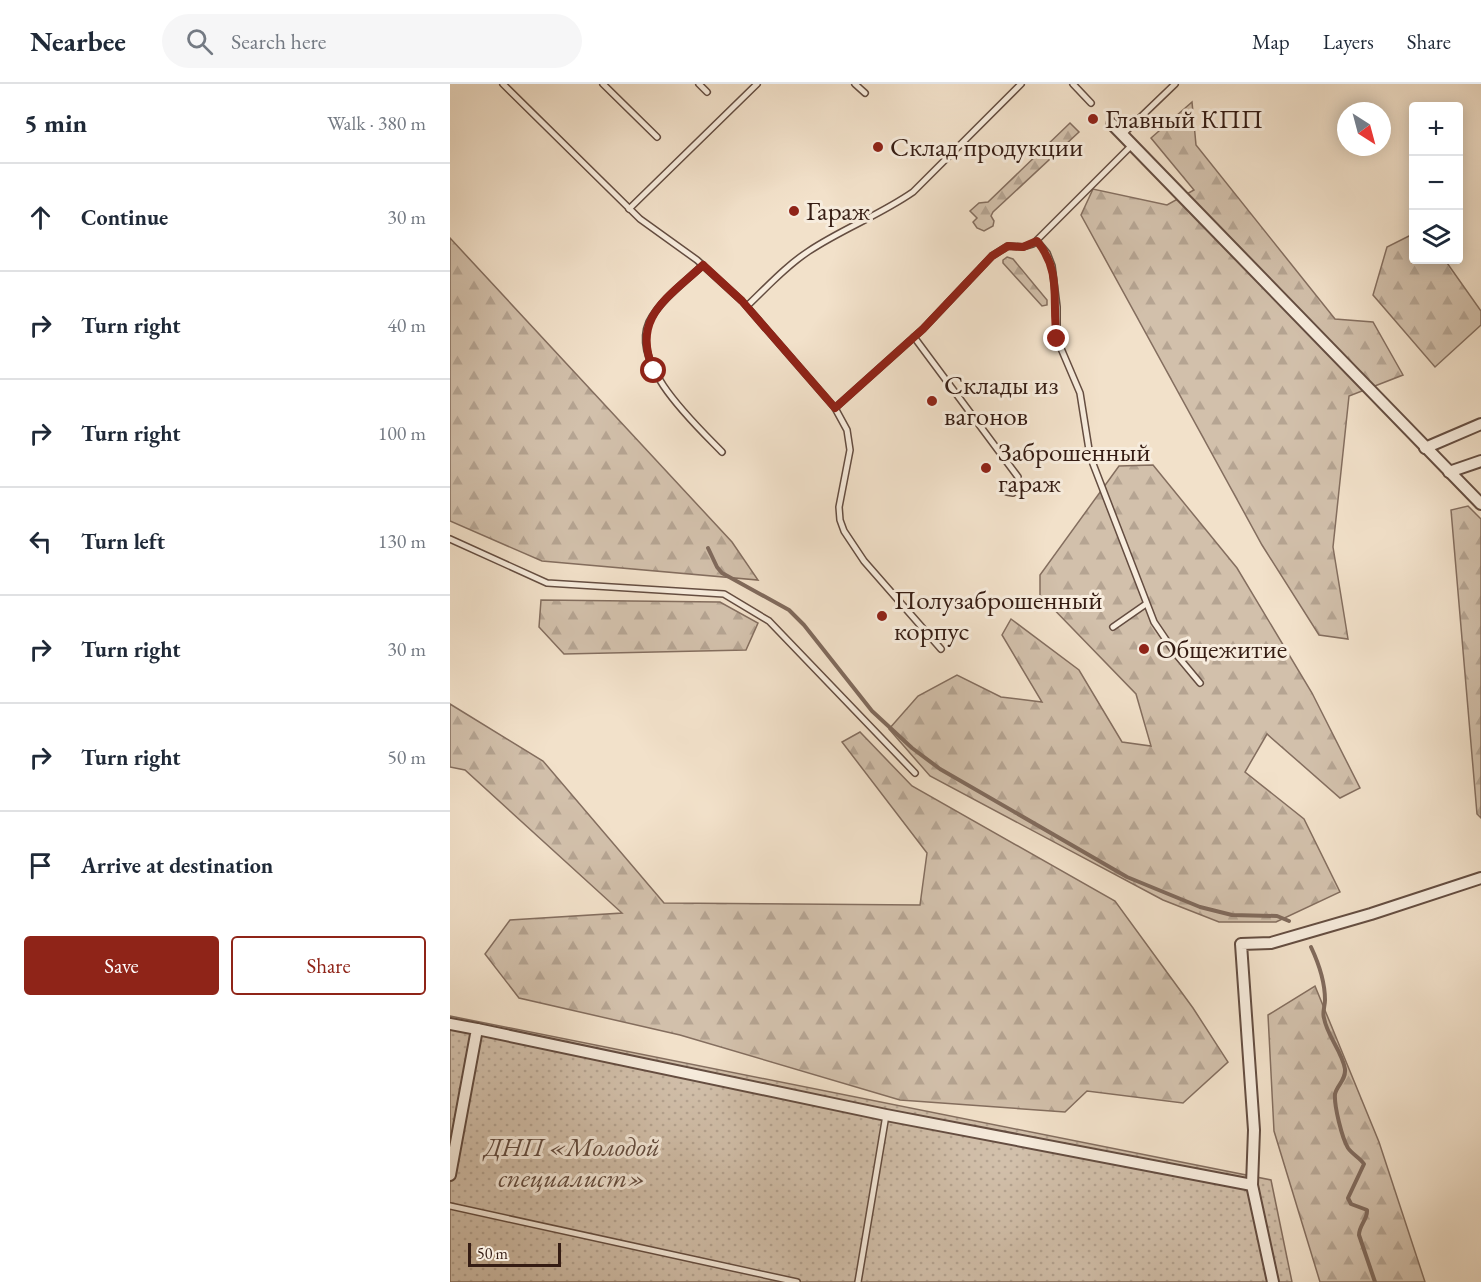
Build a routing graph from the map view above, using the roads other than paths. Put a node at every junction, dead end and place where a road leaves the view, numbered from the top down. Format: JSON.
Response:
{"nodes":[{"id":1,"x":502,"y":84,"type":"edge"},
{"id":2,"x":603,"y":84,"type":"edge"},
{"id":3,"x":699,"y":84,"type":"edge"},
{"id":4,"x":757,"y":84,"type":"edge"},
{"id":5,"x":855,"y":84,"type":"edge"},
{"id":6,"x":1022,"y":84,"type":"edge"},
{"id":7,"x":1073,"y":84,"type":"edge"},
{"id":8,"x":1084,"y":84,"type":"edge"},
{"id":9,"x":1175,"y":84,"type":"edge"},
{"id":10,"x":1078,"y":89,"type":"junction"},
{"id":11,"x":707,"y":92,"type":"dead end"},
{"id":12,"x":865,"y":93,"type":"dead end"},
{"id":13,"x":1091,"y":103,"type":"dead end"},
{"id":14,"x":1112,"y":124,"type":"dead end"},
{"id":15,"x":1123,"y":134,"type":"junction"},
{"id":16,"x":657,"y":137,"type":"dead end"},
{"id":17,"x":1133,"y":144,"type":"junction"},
{"id":18,"x":629,"y":209,"type":"junction"},
{"id":19,"x":1037,"y":241,"type":"junction"},
{"id":20,"x":703,"y":265,"type":"junction"},
{"id":21,"x":747,"y":306,"type":"junction"},
{"id":22,"x":914,"y":337,"type":"junction"},
{"id":23,"x":835,"y":408,"type":"junction"},
{"id":24,"x":1481,"y":424,"type":"edge"},
{"id":25,"x":1425,"y":448,"type":"junction"},
{"id":26,"x":722,"y":452,"type":"dead end"},
{"id":27,"x":1481,"y":461,"type":"edge"},
{"id":28,"x":1449,"y":472,"type":"junction"},
{"id":29,"x":1007,"y":492,"type":"dead end"},
{"id":30,"x":1481,"y":504,"type":"edge"},
{"id":31,"x":450,"y":539,"type":"edge"},
{"id":32,"x":1146,"y":604,"type":"junction"},
{"id":33,"x":1113,"y":627,"type":"dead end"},
{"id":34,"x":941,"y":649,"type":"dead end"},
{"id":35,"x":1200,"y":683,"type":"dead end"},
{"id":36,"x":915,"y":773,"type":"dead end"},
{"id":37,"x":1481,"y":879,"type":"edge"},
{"id":38,"x":450,"y":1024,"type":"edge"},
{"id":39,"x":477,"y":1029,"type":"junction"},
{"id":40,"x":886,"y":1115,"type":"junction"},
{"id":41,"x":450,"y":1175,"type":"edge"},
{"id":42,"x":1252,"y":1185,"type":"junction"},
{"id":43,"x":450,"y":1206,"type":"edge"},
{"id":44,"x":797,"y":1282,"type":"edge"},
{"id":45,"x":858,"y":1282,"type":"edge"},
{"id":46,"x":1273,"y":1282,"type":"edge"}],
"edges":[{"from":1,"to":18,"type":"lane"},
{"from":2,"to":16,"type":"lane"},
{"from":3,"to":11,"type":"lane"},
{"from":4,"to":18,"type":"lane"},
{"from":5,"to":12,"type":"lane"},
{"from":6,"to":21,"type":"lane"},
{"from":7,"to":10,"type":"lane"},
{"from":8,"to":10,"type":"lane"},
{"from":9,"to":15,"type":"lane"},
{"from":10,"to":13,"type":"lane"},
{"from":14,"to":15,"type":"street"},
{"from":15,"to":17,"type":"street"},
{"from":17,"to":19,"type":"lane"},
{"from":17,"to":25,"type":"street"},
{"from":18,"to":20,"type":"lane"},
{"from":19,"to":22,"type":"lane"},
{"from":19,"to":32,"type":"lane"},
{"from":20,"to":21,"type":"lane"},
{"from":20,"to":26,"type":"lane"},
{"from":21,"to":23,"type":"lane"},
{"from":22,"to":23,"type":"lane"},
{"from":22,"to":29,"type":"lane"},
{"from":23,"to":34,"type":"lane"},
{"from":24,"to":25,"type":"street"},
{"from":25,"to":28,"type":"street"},
{"from":27,"to":28,"type":"street"},
{"from":28,"to":30,"type":"street"},
{"from":31,"to":36,"type":"lane"},
{"from":32,"to":33,"type":"lane"},
{"from":32,"to":35,"type":"lane"},
{"from":37,"to":42,"type":"street"},
{"from":38,"to":39,"type":"street"},
{"from":39,"to":40,"type":"street"},
{"from":39,"to":41,"type":"street"},
{"from":40,"to":42,"type":"street"},
{"from":40,"to":45,"type":"lane"},
{"from":42,"to":46,"type":"street"},
{"from":43,"to":44,"type":"lane"}]}
